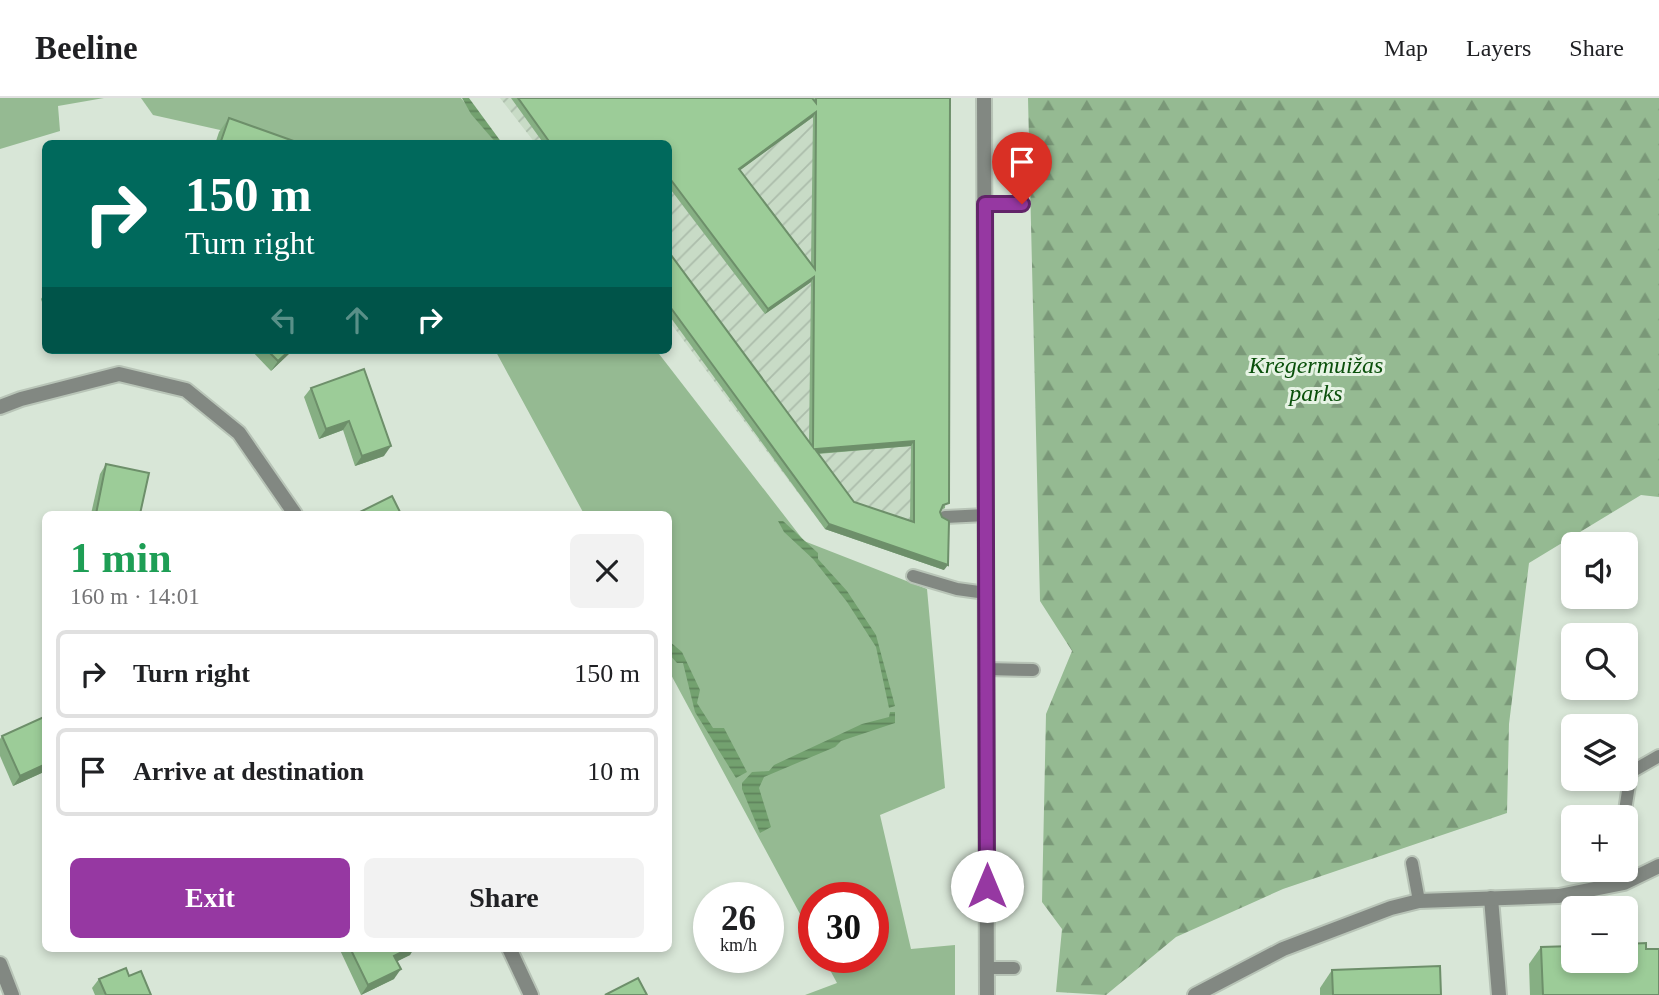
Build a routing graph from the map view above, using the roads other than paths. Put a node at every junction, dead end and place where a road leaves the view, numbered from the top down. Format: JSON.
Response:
{"nodes":[{"id":1,"x":984,"y":98,"type":"edge"},
{"id":2,"x":985,"y":204,"type":"junction"},
{"id":3,"x":1022,"y":204,"type":"dead end"},
{"id":4,"x":0,"y":407,"type":"edge"},
{"id":5,"x":293,"y":511,"type":"edge"},
{"id":6,"x":986,"y":515,"type":"junction"},
{"id":7,"x":945,"y":517,"type":"edge"},
{"id":8,"x":913,"y":576,"type":"dead end"},
{"id":9,"x":986,"y":593,"type":"junction"},
{"id":10,"x":986,"y":669,"type":"junction"},
{"id":11,"x":1033,"y":670,"type":"dead end"},
{"id":12,"x":1659,"y":757,"type":"edge"},
{"id":13,"x":1626,"y":805,"type":"edge"},
{"id":14,"x":1412,"y":863,"type":"dead end"},
{"id":15,"x":1659,"y":866,"type":"edge"},
{"id":16,"x":1638,"y":872,"type":"edge"},
{"id":17,"x":1604,"y":882,"type":"edge"},
{"id":18,"x":1490,"y":898,"type":"junction"},
{"id":19,"x":1419,"y":901,"type":"junction"},
{"id":20,"x":511,"y":952,"type":"edge"},
{"id":21,"x":0,"y":964,"type":"edge"},
{"id":22,"x":987,"y":968,"type":"junction"},
{"id":23,"x":1014,"y":968,"type":"dead end"},
{"id":24,"x":12,"y":995,"type":"edge"},
{"id":25,"x":531,"y":995,"type":"edge"},
{"id":26,"x":987,"y":995,"type":"edge"},
{"id":27,"x":1195,"y":995,"type":"edge"},
{"id":28,"x":1499,"y":995,"type":"edge"}],
"edges":[{"from":1,"to":2,"type":"street"},
{"from":2,"to":3,"type":"lane"},
{"from":2,"to":6,"type":"street"},
{"from":4,"to":5,"type":"street"},
{"from":6,"to":7,"type":"lane"},
{"from":6,"to":9,"type":"street"},
{"from":8,"to":9,"type":"lane"},
{"from":9,"to":10,"type":"street"},
{"from":10,"to":11,"type":"lane"},
{"from":10,"to":22,"type":"street"},
{"from":12,"to":13,"type":"lane"},
{"from":14,"to":19,"type":"lane"},
{"from":15,"to":16,"type":"street"},
{"from":17,"to":18,"type":"street"},
{"from":18,"to":19,"type":"street"},
{"from":18,"to":28,"type":"street"},
{"from":19,"to":27,"type":"street"},
{"from":20,"to":25,"type":"street"},
{"from":21,"to":24,"type":"street"},
{"from":22,"to":23,"type":"lane"},
{"from":22,"to":26,"type":"street"}]}
